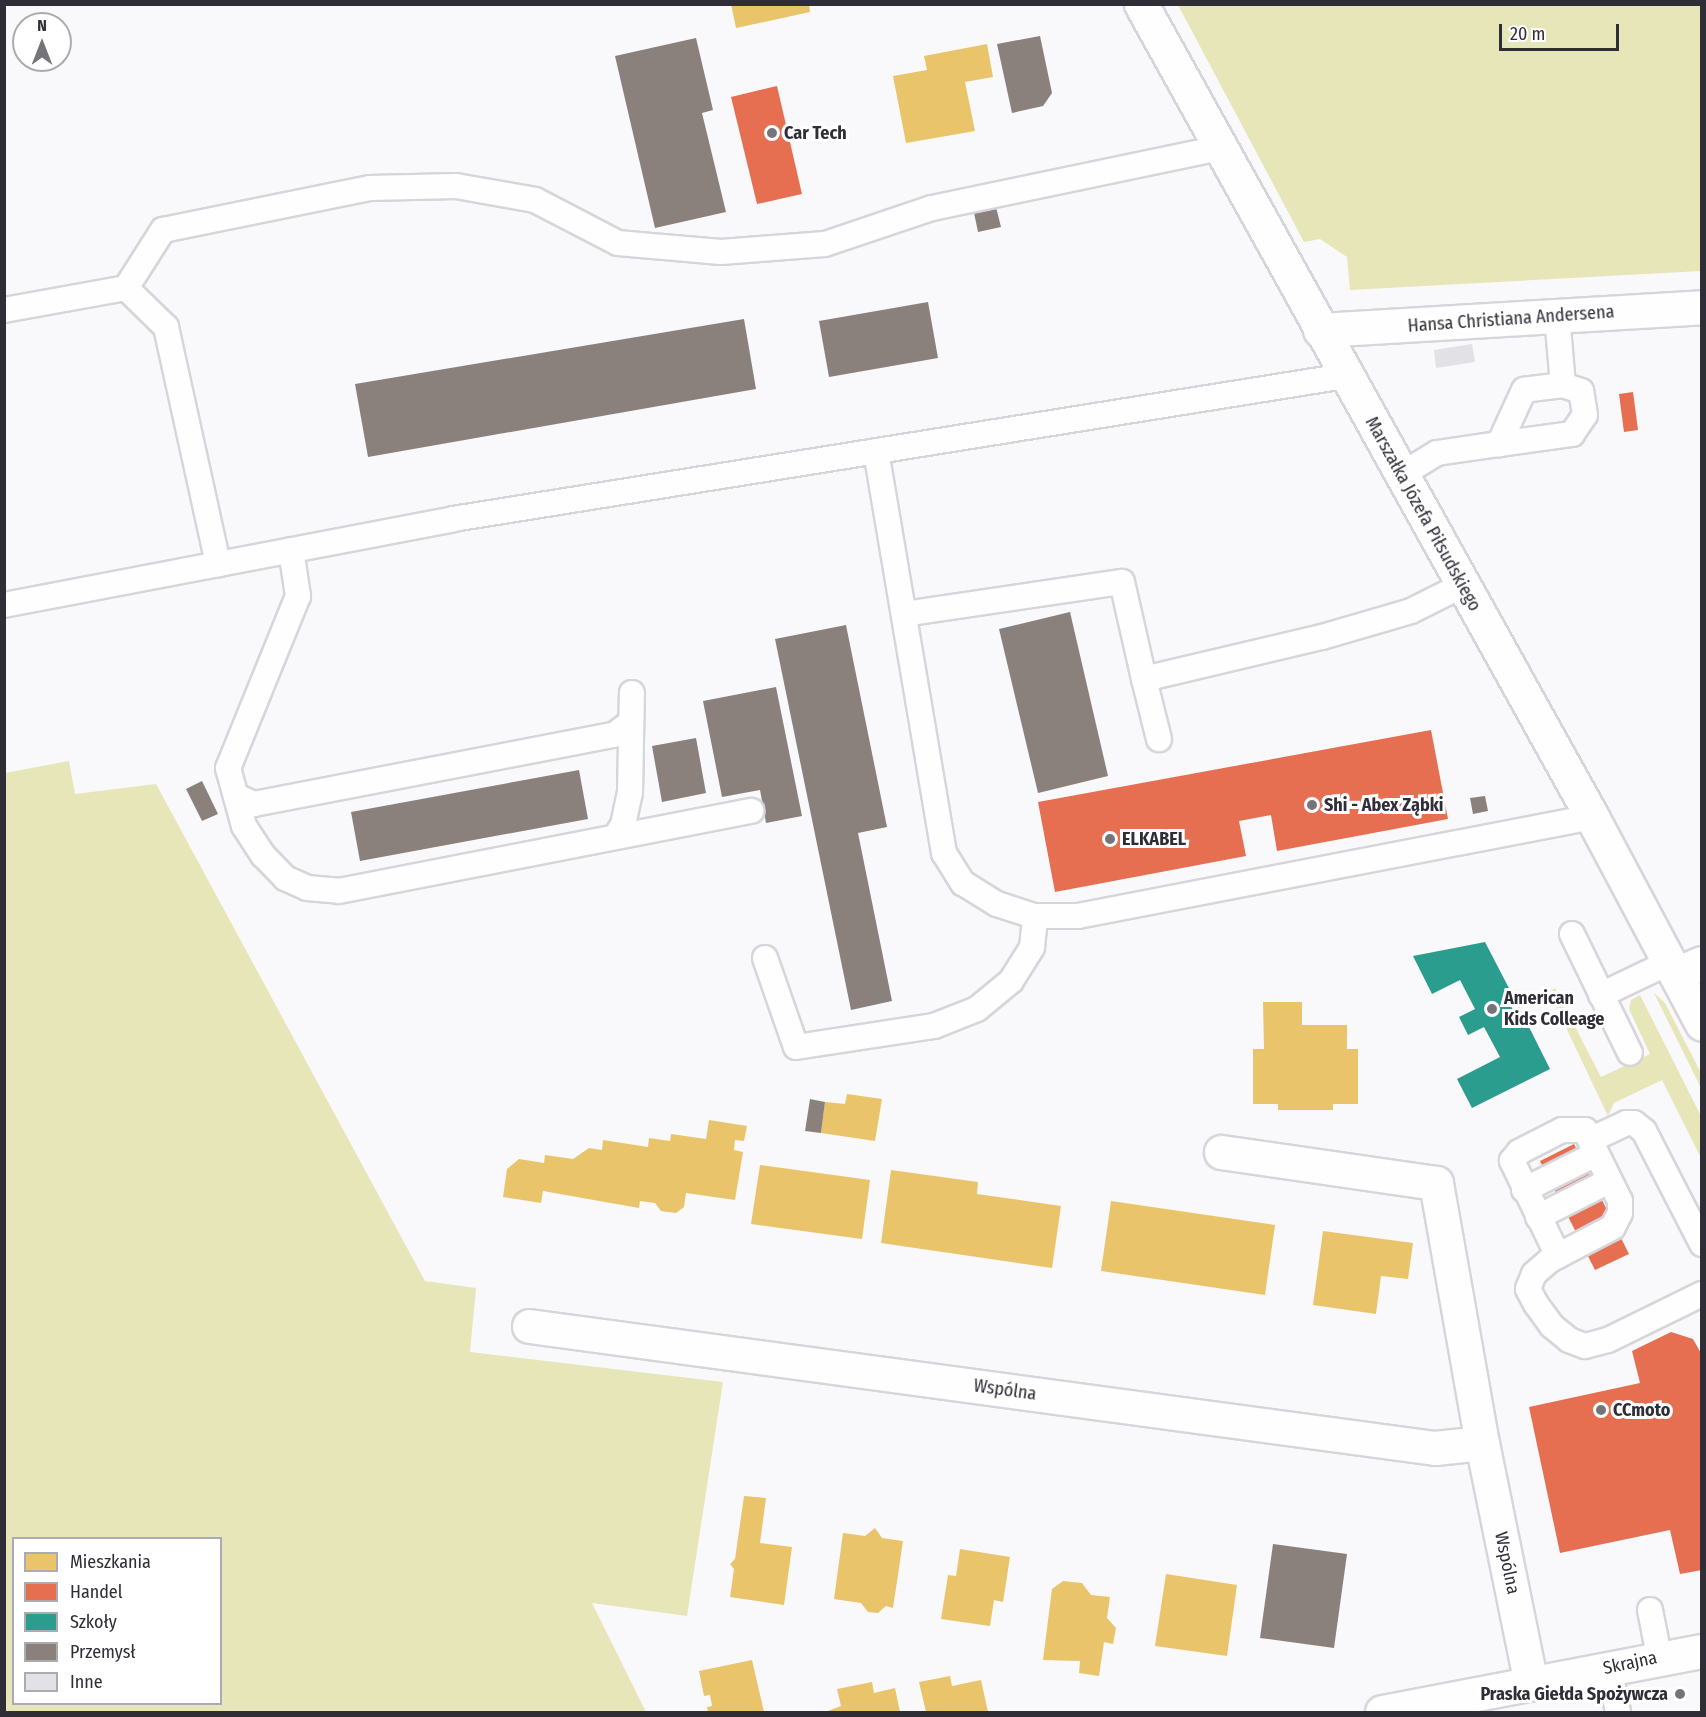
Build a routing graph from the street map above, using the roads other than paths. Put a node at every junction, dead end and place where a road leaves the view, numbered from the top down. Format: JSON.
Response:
{"nodes":[{"id":1,"x":1141,"y":4,"type":"edge"},
{"id":2,"x":1219,"y":148,"type":"junction"},
{"id":3,"x":126,"y":288,"type":"junction"},
{"id":4,"x":1701,"y":307,"type":"edge"},
{"id":5,"x":4,"y":310,"type":"edge"},
{"id":6,"x":1557,"y":316,"type":"junction"},
{"id":7,"x":1320,"y":330,"type":"junction"},
{"id":8,"x":1345,"y":376,"type":"junction"},
{"id":9,"x":1563,"y":385,"type":"junction"},
{"id":10,"x":1499,"y":444,"type":"junction"},
{"id":11,"x":876,"y":451,"type":"junction"},
{"id":12,"x":1401,"y":475,"type":"junction"},
{"id":13,"x":291,"y":550,"type":"junction"},
{"id":14,"x":218,"y":564,"type":"junction"},
{"id":15,"x":1463,"y":585,"type":"junction"},
{"id":16,"x":4,"y":606,"type":"edge"},
{"id":17,"x":904,"y":614,"type":"junction"},
{"id":18,"x":1144,"y":679,"type":"junction"},
{"id":19,"x":632,"y":693,"type":"dead end"},
{"id":20,"x":631,"y":722,"type":"junction"},
{"id":21,"x":1159,"y":739,"type":"dead end"},
{"id":22,"x":236,"y":796,"type":"junction"},
{"id":23,"x":752,"y":811,"type":"dead end"},
{"id":24,"x":1592,"y":817,"type":"junction"},
{"id":25,"x":616,"y":836,"type":"junction"},
{"id":26,"x":1035,"y":916,"type":"junction"},
{"id":27,"x":1572,"y":934,"type":"dead end"},
{"id":28,"x":765,"y":958,"type":"dead end"},
{"id":29,"x":1682,"y":967,"type":"edge"},
{"id":30,"x":1601,"y":994,"type":"junction"},
{"id":31,"x":1701,"y":1024,"type":"edge"},
{"id":32,"x":1630,"y":1053,"type":"dead end"},
{"id":33,"x":1593,"y":1147,"type":"junction"},
{"id":34,"x":1221,"y":1152,"type":"dead end"},
{"id":35,"x":1609,"y":1181,"type":"junction"},
{"id":36,"x":1524,"y":1190,"type":"junction"},
{"id":37,"x":1538,"y":1217,"type":"junction"},
{"id":38,"x":1701,"y":1244,"type":"edge"},
{"id":39,"x":1558,"y":1256,"type":"junction"},
{"id":40,"x":1701,"y":1294,"type":"edge"},
{"id":41,"x":529,"y":1326,"type":"dead end"},
{"id":42,"x":1482,"y":1443,"type":"junction"},
{"id":43,"x":1650,"y":1610,"type":"dead end"},
{"id":44,"x":1701,"y":1640,"type":"edge"},
{"id":45,"x":1701,"y":1651,"type":"edge"},
{"id":46,"x":1662,"y":1656,"type":"junction"},
{"id":47,"x":1609,"y":1667,"type":"junction"},
{"id":48,"x":1531,"y":1683,"type":"junction"},
{"id":49,"x":1382,"y":1713,"type":"edge"},
{"id":50,"x":1618,"y":1713,"type":"edge"}],
"edges":[{"from":1,"to":2,"type":"street","name":"Marszałka Józefa Piłsudskiego"},
{"from":2,"to":3,"type":"lane"},
{"from":2,"to":7,"type":"street","name":"Marszałka Józefa Piłsudskiego"},
{"from":3,"to":5,"type":"lane"},
{"from":3,"to":14,"type":"lane"},
{"from":4,"to":6,"type":"street","name":"Hansa Christiana Andersena"},
{"from":6,"to":7,"type":"street","name":"Hansa Christiana Andersena"},
{"from":6,"to":9,"type":"lane"},
{"from":7,"to":8,"type":"street","name":"Marszałka Józefa Piłsudskiego"},
{"from":8,"to":11,"type":"lane"},
{"from":8,"to":12,"type":"street","name":"Marszałka Józefa Piłsudskiego"},
{"from":9,"to":10,"type":"lane"},
{"from":9,"to":10,"type":"lane"},
{"from":10,"to":12,"type":"lane"},
{"from":11,"to":13,"type":"lane"},
{"from":11,"to":17,"type":"lane"},
{"from":12,"to":15,"type":"street","name":"Marszałka Józefa Piłsudskiego"},
{"from":13,"to":14,"type":"lane"},
{"from":13,"to":22,"type":"lane"},
{"from":14,"to":16,"type":"lane"},
{"from":15,"to":18,"type":"lane"},
{"from":15,"to":24,"type":"street","name":"Marszałka Józefa Piłsudskiego"},
{"from":17,"to":18,"type":"lane"},
{"from":17,"to":26,"type":"lane"},
{"from":18,"to":21,"type":"lane"},
{"from":19,"to":20,"type":"lane"},
{"from":20,"to":22,"type":"lane"},
{"from":20,"to":25,"type":"lane"},
{"from":22,"to":25,"type":"lane"},
{"from":23,"to":25,"type":"lane"},
{"from":24,"to":26,"type":"lane"},
{"from":24,"to":29,"type":"street","name":"Marszałka Józefa Piłsudskiego"},
{"from":26,"to":28,"type":"lane"},
{"from":27,"to":30,"type":"lane"},
{"from":29,"to":30,"type":"lane"},
{"from":29,"to":31,"type":"street","name":"Marszałka Józefa Piłsudskiego"},
{"from":30,"to":32,"type":"lane"},
{"from":33,"to":35,"type":"lane"},
{"from":33,"to":36,"type":"lane"},
{"from":33,"to":36,"type":"lane"},
{"from":33,"to":38,"type":"lane"},
{"from":34,"to":42,"type":"street","name":"Wspólna"},
{"from":35,"to":37,"type":"lane"},
{"from":35,"to":39,"type":"lane"},
{"from":36,"to":37,"type":"lane"},
{"from":37,"to":39,"type":"lane"},
{"from":39,"to":40,"type":"lane"},
{"from":41,"to":42,"type":"street","name":"Wspólna"},
{"from":42,"to":48,"type":"street","name":"Wspólna"},
{"from":43,"to":46,"type":"lane"},
{"from":44,"to":46,"type":"street","name":"Skrajna"},
{"from":45,"to":46,"type":"street","name":"Skrajna"},
{"from":46,"to":47,"type":"street","name":"Skrajna"},
{"from":47,"to":48,"type":"street","name":"Skrajna"},
{"from":47,"to":50,"type":"lane"},
{"from":48,"to":49,"type":"street","name":"Skrajna"}]}
